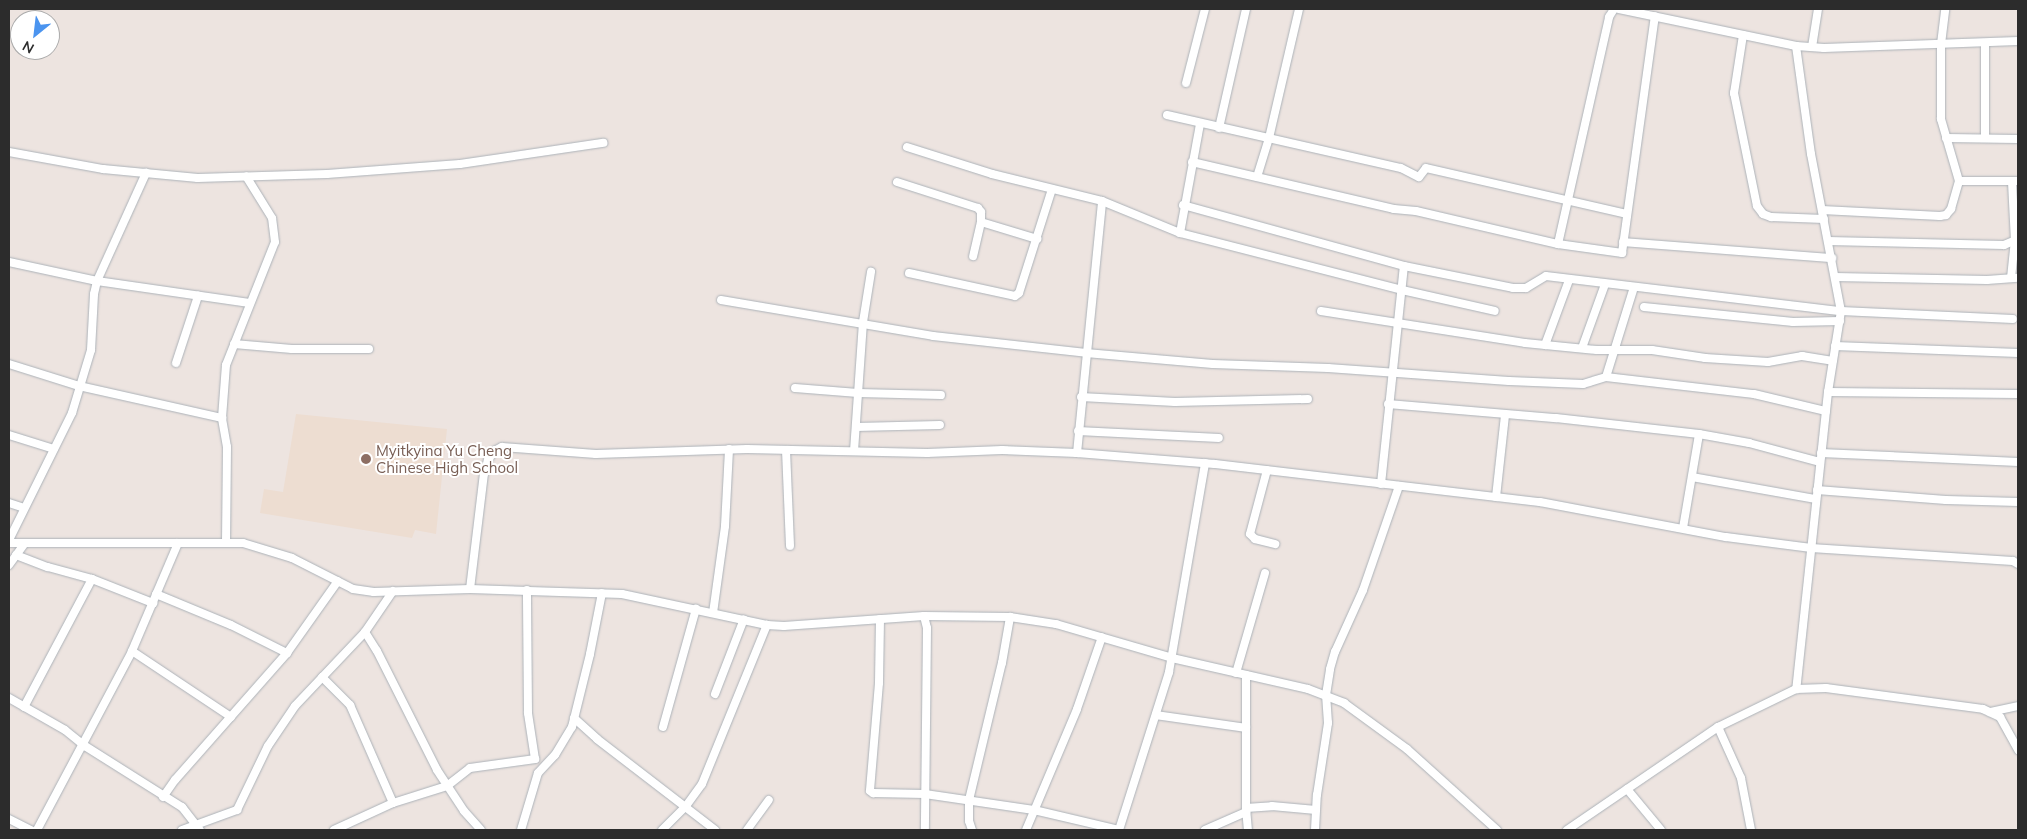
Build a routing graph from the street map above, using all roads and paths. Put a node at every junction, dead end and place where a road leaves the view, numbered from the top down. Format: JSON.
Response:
{"nodes":[{"id":1,"x":1205,"y":9,"type":"edge"},
{"id":2,"x":1246,"y":9,"type":"edge"},
{"id":3,"x":1300,"y":9,"type":"edge"},
{"id":4,"x":1614,"y":9,"type":"edge"},
{"id":5,"x":1619,"y":9,"type":"edge"},
{"id":6,"x":1818,"y":9,"type":"edge"},
{"id":7,"x":1945,"y":9,"type":"edge"},
{"id":8,"x":1655,"y":16,"type":"junction"},
{"id":9,"x":1743,"y":35,"type":"junction"},
{"id":10,"x":2018,"y":41,"type":"edge"},
{"id":11,"x":1986,"y":42,"type":"junction"},
{"id":12,"x":1941,"y":44,"type":"junction"},
{"id":13,"x":1796,"y":46,"type":"junction"},
{"id":14,"x":1812,"y":47,"type":"junction"},
{"id":15,"x":1186,"y":83,"type":"dead end"},
{"id":16,"x":1167,"y":115,"type":"dead end"},
{"id":17,"x":1200,"y":124,"type":"junction"},
{"id":18,"x":1219,"y":128,"type":"junction"},
{"id":19,"x":1269,"y":138,"type":"junction"},
{"id":20,"x":1946,"y":138,"type":"junction"},
{"id":21,"x":1985,"y":138,"type":"junction"},
{"id":22,"x":2018,"y":139,"type":"edge"},
{"id":23,"x":603,"y":143,"type":"dead end"},
{"id":24,"x":907,"y":147,"type":"dead end"},
{"id":25,"x":9,"y":152,"type":"edge"},
{"id":26,"x":1192,"y":162,"type":"junction"},
{"id":27,"x":146,"y":173,"type":"junction"},
{"id":28,"x":246,"y":176,"type":"junction"},
{"id":29,"x":1257,"y":178,"type":"junction"},
{"id":30,"x":1959,"y":181,"type":"junction"},
{"id":31,"x":2015,"y":181,"type":"edge"},
{"id":32,"x":897,"y":182,"type":"dead end"},
{"id":33,"x":1052,"y":189,"type":"junction"},
{"id":34,"x":1569,"y":199,"type":"junction"},
{"id":35,"x":1102,"y":202,"type":"junction"},
{"id":36,"x":1183,"y":205,"type":"junction"},
{"id":37,"x":1822,"y":210,"type":"junction"},
{"id":38,"x":1627,"y":214,"type":"junction"},
{"id":39,"x":1824,"y":219,"type":"junction"},
{"id":40,"x":981,"y":222,"type":"junction"},
{"id":41,"x":1180,"y":232,"type":"junction"},
{"id":42,"x":1037,"y":238,"type":"junction"},
{"id":43,"x":2017,"y":240,"type":"edge"},
{"id":44,"x":1828,"y":241,"type":"junction"},
{"id":45,"x":1623,"y":242,"type":"junction"},
{"id":46,"x":1558,"y":244,"type":"junction"},
{"id":47,"x":972,"y":256,"type":"dead end"},
{"id":48,"x":1832,"y":258,"type":"junction"},
{"id":49,"x":9,"y":262,"type":"edge"},
{"id":50,"x":1404,"y":266,"type":"junction"},
{"id":51,"x":871,"y":272,"type":"dead end"},
{"id":52,"x":909,"y":273,"type":"dead end"},
{"id":53,"x":1835,"y":277,"type":"junction"},
{"id":54,"x":2015,"y":278,"type":"edge"},
{"id":55,"x":1568,"y":280,"type":"junction"},
{"id":56,"x":97,"y":281,"type":"junction"},
{"id":57,"x":1605,"y":284,"type":"junction"},
{"id":58,"x":1634,"y":287,"type":"junction"},
{"id":59,"x":1402,"y":290,"type":"junction"},
{"id":60,"x":198,"y":296,"type":"junction"},
{"id":61,"x":721,"y":300,"type":"dead end"},
{"id":62,"x":249,"y":303,"type":"junction"},
{"id":63,"x":1644,"y":307,"type":"dead end"},
{"id":64,"x":1321,"y":311,"type":"dead end"},
{"id":65,"x":1495,"y":311,"type":"dead end"},
{"id":66,"x":1841,"y":311,"type":"junction"},
{"id":67,"x":2013,"y":319,"type":"dead end"},
{"id":68,"x":1840,"y":321,"type":"junction"},
{"id":69,"x":862,"y":322,"type":"junction"},
{"id":70,"x":1398,"y":323,"type":"junction"},
{"id":71,"x":234,"y":344,"type":"junction"},
{"id":72,"x":1545,"y":345,"type":"junction"},
{"id":73,"x":1835,"y":346,"type":"junction"},
{"id":74,"x":1582,"y":348,"type":"junction"},
{"id":75,"x":369,"y":349,"type":"dead end"},
{"id":76,"x":1614,"y":352,"type":"junction"},
{"id":77,"x":1086,"y":353,"type":"junction"},
{"id":78,"x":2018,"y":353,"type":"edge"},
{"id":79,"x":1833,"y":361,"type":"junction"},
{"id":80,"x":176,"y":363,"type":"dead end"},
{"id":81,"x":9,"y":364,"type":"edge"},
{"id":82,"x":1392,"y":372,"type":"junction"},
{"id":83,"x":1606,"y":377,"type":"junction"},
{"id":84,"x":79,"y":386,"type":"junction"},
{"id":85,"x":794,"y":388,"type":"dead end"},
{"id":86,"x":1828,"y":392,"type":"junction"},
{"id":87,"x":858,"y":394,"type":"junction"},
{"id":88,"x":2018,"y":394,"type":"edge"},
{"id":89,"x":941,"y":395,"type":"dead end"},
{"id":90,"x":1082,"y":397,"type":"junction"},
{"id":91,"x":1308,"y":399,"type":"dead end"},
{"id":92,"x":1388,"y":404,"type":"junction"},
{"id":93,"x":1826,"y":411,"type":"junction"},
{"id":94,"x":1505,"y":415,"type":"junction"},
{"id":95,"x":222,"y":418,"type":"junction"},
{"id":96,"x":940,"y":425,"type":"dead end"},
{"id":97,"x":856,"y":427,"type":"junction"},
{"id":98,"x":1078,"y":431,"type":"junction"},
{"id":99,"x":1699,"y":434,"type":"junction"},
{"id":100,"x":9,"y":435,"type":"edge"},
{"id":101,"x":1218,"y":438,"type":"dead end"},
{"id":102,"x":54,"y":449,"type":"junction"},
{"id":103,"x":730,"y":449,"type":"junction"},
{"id":104,"x":786,"y":450,"type":"junction"},
{"id":105,"x":854,"y":451,"type":"junction"},
{"id":106,"x":1076,"y":453,"type":"junction"},
{"id":107,"x":1821,"y":453,"type":"junction"},
{"id":108,"x":1820,"y":462,"type":"junction"},
{"id":109,"x":2018,"y":462,"type":"edge"},
{"id":110,"x":1205,"y":463,"type":"junction"},
{"id":111,"x":1267,"y":470,"type":"junction"},
{"id":112,"x":1692,"y":477,"type":"junction"},
{"id":113,"x":1380,"y":484,"type":"junction"},
{"id":114,"x":1399,"y":486,"type":"junction"},
{"id":115,"x":1817,"y":494,"type":"junction"},
{"id":116,"x":1496,"y":497,"type":"junction"},
{"id":117,"x":2018,"y":502,"type":"edge"},
{"id":118,"x":9,"y":503,"type":"edge"},
{"id":119,"x":24,"y":508,"type":"junction"},
{"id":120,"x":1683,"y":528,"type":"junction"},
{"id":121,"x":9,"y":542,"type":"edge"},
{"id":122,"x":25,"y":543,"type":"junction"},
{"id":123,"x":178,"y":543,"type":"junction"},
{"id":124,"x":226,"y":543,"type":"junction"},
{"id":125,"x":1275,"y":544,"type":"dead end"},
{"id":126,"x":790,"y":546,"type":"dead end"},
{"id":127,"x":1811,"y":548,"type":"junction"},
{"id":128,"x":16,"y":555,"type":"junction"},
{"id":129,"x":2018,"y":564,"type":"edge"},
{"id":130,"x":9,"y":565,"type":"edge"},
{"id":131,"x":1265,"y":572,"type":"dead end"},
{"id":132,"x":92,"y":579,"type":"junction"},
{"id":133,"x":338,"y":581,"type":"junction"},
{"id":134,"x":470,"y":589,"type":"junction"},
{"id":135,"x":528,"y":590,"type":"junction"},
{"id":136,"x":393,"y":592,"type":"junction"},
{"id":137,"x":602,"y":592,"type":"junction"},
{"id":138,"x":156,"y":594,"type":"junction"},
{"id":139,"x":153,"y":603,"type":"junction"},
{"id":140,"x":696,"y":609,"type":"junction"},
{"id":141,"x":713,"y":613,"type":"junction"},
{"id":142,"x":924,"y":616,"type":"junction"},
{"id":143,"x":1010,"y":616,"type":"junction"},
{"id":144,"x":744,"y":619,"type":"junction"},
{"id":145,"x":880,"y":619,"type":"junction"},
{"id":146,"x":767,"y":625,"type":"junction"},
{"id":147,"x":365,"y":632,"type":"junction"},
{"id":148,"x":1102,"y":637,"type":"junction"},
{"id":149,"x":132,"y":650,"type":"junction"},
{"id":150,"x":287,"y":653,"type":"junction"},
{"id":151,"x":1172,"y":658,"type":"junction"},
{"id":152,"x":1236,"y":673,"type":"junction"},
{"id":153,"x":1246,"y":675,"type":"junction"},
{"id":154,"x":322,"y":677,"type":"junction"},
{"id":155,"x":1796,"y":689,"type":"junction"},
{"id":156,"x":714,"y":694,"type":"dead end"},
{"id":157,"x":1326,"y":694,"type":"junction"},
{"id":158,"x":9,"y":698,"type":"edge"},
{"id":159,"x":2018,"y":706,"type":"edge"},
{"id":160,"x":24,"y":707,"type":"junction"},
{"id":161,"x":1990,"y":712,"type":"junction"},
{"id":162,"x":1156,"y":715,"type":"junction"},
{"id":163,"x":230,"y":717,"type":"junction"},
{"id":164,"x":574,"y":718,"type":"junction"},
{"id":165,"x":1718,"y":726,"type":"junction"},
{"id":166,"x":663,"y":727,"type":"dead end"},
{"id":167,"x":1246,"y":728,"type":"junction"},
{"id":168,"x":83,"y":745,"type":"junction"},
{"id":169,"x":2018,"y":750,"type":"edge"},
{"id":170,"x":447,"y":786,"type":"junction"},
{"id":171,"x":1627,"y":789,"type":"junction"},
{"id":172,"x":925,"y":794,"type":"junction"},
{"id":173,"x":163,"y":797,"type":"junction"},
{"id":174,"x":769,"y":800,"type":"dead end"},
{"id":175,"x":969,"y":800,"type":"junction"},
{"id":176,"x":393,"y":803,"type":"junction"},
{"id":177,"x":686,"y":806,"type":"junction"},
{"id":178,"x":1034,"y":810,"type":"junction"},
{"id":179,"x":1246,"y":810,"type":"junction"},
{"id":180,"x":1316,"y":810,"type":"junction"},
{"id":181,"x":9,"y":819,"type":"edge"},
{"id":182,"x":198,"y":827,"type":"edge"},
{"id":183,"x":32,"y":830,"type":"edge"},
{"id":184,"x":37,"y":830,"type":"edge"},
{"id":185,"x":182,"y":830,"type":"edge"},
{"id":186,"x":334,"y":830,"type":"edge"},
{"id":187,"x":481,"y":830,"type":"edge"},
{"id":188,"x":521,"y":830,"type":"edge"},
{"id":189,"x":662,"y":830,"type":"edge"},
{"id":190,"x":715,"y":830,"type":"edge"},
{"id":191,"x":747,"y":830,"type":"edge"},
{"id":192,"x":925,"y":830,"type":"edge"},
{"id":193,"x":972,"y":830,"type":"edge"},
{"id":194,"x":1026,"y":830,"type":"edge"},
{"id":195,"x":1119,"y":830,"type":"edge"},
{"id":196,"x":1205,"y":830,"type":"edge"},
{"id":197,"x":1248,"y":830,"type":"edge"},
{"id":198,"x":1316,"y":830,"type":"edge"},
{"id":199,"x":1497,"y":830,"type":"edge"},
{"id":200,"x":1567,"y":830,"type":"edge"},
{"id":201,"x":1661,"y":830,"type":"edge"},
{"id":202,"x":1751,"y":830,"type":"edge"}],
"edges":[{"from":1,"to":15,"type":"street"},
{"from":2,"to":18,"type":"street"},
{"from":3,"to":19,"type":"street"},
{"from":4,"to":34,"type":"street"},
{"from":5,"to":8,"type":"street"},
{"from":6,"to":14,"type":"street"},
{"from":7,"to":12,"type":"street"},
{"from":8,"to":9,"type":"street"},
{"from":8,"to":38,"type":"street"},
{"from":9,"to":13,"type":"street"},
{"from":9,"to":39,"type":"street"},
{"from":10,"to":11,"type":"street"},
{"from":11,"to":12,"type":"street"},
{"from":11,"to":21,"type":"street"},
{"from":12,"to":14,"type":"street"},
{"from":12,"to":20,"type":"street"},
{"from":13,"to":14,"type":"street"},
{"from":13,"to":37,"type":"street"},
{"from":16,"to":17,"type":"street"},
{"from":17,"to":18,"type":"street"},
{"from":17,"to":26,"type":"street"},
{"from":18,"to":19,"type":"street"},
{"from":19,"to":29,"type":"street"},
{"from":19,"to":34,"type":"street"},
{"from":20,"to":21,"type":"street"},
{"from":20,"to":30,"type":"street"},
{"from":21,"to":22,"type":"street"},
{"from":23,"to":28,"type":"street"},
{"from":24,"to":33,"type":"street"},
{"from":25,"to":27,"type":"street"},
{"from":26,"to":29,"type":"street"},
{"from":26,"to":36,"type":"street"},
{"from":27,"to":28,"type":"street"},
{"from":27,"to":56,"type":"street"},
{"from":28,"to":62,"type":"street"},
{"from":29,"to":46,"type":"street"},
{"from":30,"to":31,"type":"street"},
{"from":30,"to":37,"type":"street"},
{"from":31,"to":43,"type":"street"},
{"from":32,"to":40,"type":"street"},
{"from":33,"to":35,"type":"street"},
{"from":33,"to":42,"type":"street"},
{"from":34,"to":38,"type":"street"},
{"from":34,"to":46,"type":"street"},
{"from":35,"to":41,"type":"street"},
{"from":35,"to":77,"type":"street"},
{"from":36,"to":41,"type":"street"},
{"from":36,"to":50,"type":"street"},
{"from":37,"to":39,"type":"street"},
{"from":38,"to":45,"type":"street"},
{"from":39,"to":44,"type":"street"},
{"from":40,"to":42,"type":"street"},
{"from":40,"to":47,"type":"street"},
{"from":41,"to":59,"type":"street"},
{"from":42,"to":52,"type":"street"},
{"from":43,"to":44,"type":"street"},
{"from":43,"to":54,"type":"street"},
{"from":44,"to":48,"type":"street"},
{"from":45,"to":46,"type":"street"},
{"from":45,"to":48,"type":"street"},
{"from":48,"to":53,"type":"street"},
{"from":49,"to":56,"type":"street"},
{"from":50,"to":55,"type":"street"},
{"from":50,"to":59,"type":"street"},
{"from":51,"to":69,"type":"street"},
{"from":53,"to":54,"type":"street"},
{"from":53,"to":66,"type":"street"},
{"from":55,"to":57,"type":"street"},
{"from":55,"to":72,"type":"street"},
{"from":56,"to":60,"type":"street"},
{"from":56,"to":84,"type":"street"},
{"from":57,"to":58,"type":"street"},
{"from":57,"to":74,"type":"street"},
{"from":58,"to":66,"type":"street"},
{"from":58,"to":76,"type":"street"},
{"from":59,"to":65,"type":"street"},
{"from":59,"to":70,"type":"street"},
{"from":60,"to":62,"type":"street"},
{"from":60,"to":80,"type":"street"},
{"from":61,"to":69,"type":"street"},
{"from":62,"to":71,"type":"street"},
{"from":63,"to":68,"type":"street"},
{"from":64,"to":70,"type":"street"},
{"from":66,"to":67,"type":"street"},
{"from":66,"to":68,"type":"street"},
{"from":68,"to":73,"type":"street"},
{"from":69,"to":77,"type":"street"},
{"from":69,"to":87,"type":"street"},
{"from":70,"to":72,"type":"street"},
{"from":70,"to":82,"type":"street"},
{"from":71,"to":75,"type":"street"},
{"from":71,"to":95,"type":"street"},
{"from":72,"to":74,"type":"street"},
{"from":73,"to":78,"type":"street"},
{"from":73,"to":79,"type":"street"},
{"from":74,"to":76,"type":"street"},
{"from":76,"to":79,"type":"street"},
{"from":76,"to":83,"type":"street"},
{"from":77,"to":82,"type":"street"},
{"from":77,"to":90,"type":"street"},
{"from":79,"to":86,"type":"street"},
{"from":81,"to":84,"type":"street"},
{"from":82,"to":83,"type":"street"},
{"from":82,"to":92,"type":"street"},
{"from":83,"to":93,"type":"street"},
{"from":84,"to":95,"type":"street"},
{"from":84,"to":102,"type":"street"},
{"from":85,"to":87,"type":"street"},
{"from":86,"to":88,"type":"street"},
{"from":86,"to":93,"type":"street"},
{"from":87,"to":89,"type":"street"},
{"from":87,"to":97,"type":"street"},
{"from":90,"to":91,"type":"street"},
{"from":90,"to":98,"type":"street"},
{"from":92,"to":94,"type":"street"},
{"from":92,"to":113,"type":"street"},
{"from":93,"to":107,"type":"street"},
{"from":94,"to":99,"type":"street"},
{"from":94,"to":116,"type":"street"},
{"from":95,"to":124,"type":"street"},
{"from":96,"to":97,"type":"street"},
{"from":97,"to":105,"type":"street"},
{"from":98,"to":101,"type":"street"},
{"from":98,"to":106,"type":"street"},
{"from":99,"to":108,"type":"street"},
{"from":99,"to":112,"type":"street"},
{"from":100,"to":102,"type":"street"},
{"from":102,"to":119,"type":"street"},
{"from":103,"to":104,"type":"street"},
{"from":103,"to":134,"type":"street"},
{"from":103,"to":141,"type":"street"},
{"from":104,"to":105,"type":"street"},
{"from":104,"to":126,"type":"street"},
{"from":105,"to":106,"type":"street"},
{"from":106,"to":110,"type":"street"},
{"from":107,"to":108,"type":"street"},
{"from":107,"to":109,"type":"street"},
{"from":108,"to":115,"type":"street"},
{"from":110,"to":111,"type":"street"},
{"from":110,"to":151,"type":"street"},
{"from":111,"to":113,"type":"street"},
{"from":111,"to":125,"type":"street"},
{"from":112,"to":115,"type":"street"},
{"from":112,"to":120,"type":"street"},
{"from":113,"to":114,"type":"street"},
{"from":114,"to":116,"type":"street"},
{"from":114,"to":157,"type":"street"},
{"from":115,"to":117,"type":"street"},
{"from":115,"to":127,"type":"street"},
{"from":116,"to":120,"type":"street"},
{"from":118,"to":119,"type":"street"},
{"from":119,"to":121,"type":"street"},
{"from":120,"to":127,"type":"street"},
{"from":121,"to":122,"type":"street"},
{"from":122,"to":123,"type":"street"},
{"from":122,"to":128,"type":"street"},
{"from":123,"to":124,"type":"street"},
{"from":123,"to":138,"type":"street"},
{"from":124,"to":133,"type":"street"},
{"from":127,"to":129,"type":"street"},
{"from":127,"to":155,"type":"street"},
{"from":128,"to":130,"type":"street"},
{"from":128,"to":132,"type":"street"},
{"from":131,"to":152,"type":"street"},
{"from":132,"to":139,"type":"street"},
{"from":132,"to":160,"type":"street"},
{"from":133,"to":136,"type":"street"},
{"from":133,"to":150,"type":"street"},
{"from":134,"to":135,"type":"street"},
{"from":134,"to":136,"type":"street"},
{"from":135,"to":137,"type":"street"},
{"from":135,"to":170,"type":"street"},
{"from":136,"to":147,"type":"street"},
{"from":137,"to":140,"type":"street"},
{"from":137,"to":164,"type":"street"},
{"from":138,"to":139,"type":"street"},
{"from":138,"to":150,"type":"street"},
{"from":139,"to":149,"type":"street"},
{"from":140,"to":141,"type":"street"},
{"from":140,"to":166,"type":"street"},
{"from":141,"to":144,"type":"street"},
{"from":142,"to":143,"type":"street"},
{"from":142,"to":145,"type":"street"},
{"from":142,"to":172,"type":"street"},
{"from":143,"to":148,"type":"street"},
{"from":143,"to":175,"type":"street"},
{"from":144,"to":146,"type":"street"},
{"from":144,"to":156,"type":"street"},
{"from":145,"to":146,"type":"street"},
{"from":145,"to":172,"type":"street"},
{"from":146,"to":177,"type":"street"},
{"from":147,"to":154,"type":"street"},
{"from":147,"to":170,"type":"street"},
{"from":148,"to":151,"type":"street"},
{"from":148,"to":178,"type":"street"},
{"from":149,"to":163,"type":"street"},
{"from":149,"to":168,"type":"street"},
{"from":150,"to":163,"type":"street"},
{"from":151,"to":152,"type":"street"},
{"from":151,"to":162,"type":"street"},
{"from":152,"to":153,"type":"street"},
{"from":153,"to":157,"type":"street"},
{"from":153,"to":167,"type":"street"},
{"from":154,"to":176,"type":"street"},
{"from":154,"to":182,"type":"street"},
{"from":155,"to":161,"type":"street"},
{"from":155,"to":165,"type":"street"},
{"from":157,"to":180,"type":"street"},
{"from":157,"to":199,"type":"street"},
{"from":158,"to":160,"type":"street"},
{"from":159,"to":161,"type":"street"},
{"from":160,"to":168,"type":"street"},
{"from":161,"to":169,"type":"street"},
{"from":162,"to":167,"type":"street"},
{"from":162,"to":195,"type":"street"},
{"from":163,"to":173,"type":"street"},
{"from":164,"to":177,"type":"street"},
{"from":164,"to":188,"type":"street"},
{"from":165,"to":171,"type":"street"},
{"from":165,"to":202,"type":"street"},
{"from":167,"to":179,"type":"street"},
{"from":168,"to":173,"type":"street"},
{"from":168,"to":184,"type":"street"},
{"from":170,"to":176,"type":"street"},
{"from":170,"to":187,"type":"street"},
{"from":171,"to":200,"type":"street"},
{"from":171,"to":201,"type":"street"},
{"from":172,"to":175,"type":"street"},
{"from":172,"to":192,"type":"street"},
{"from":173,"to":182,"type":"street"},
{"from":174,"to":191,"type":"street"},
{"from":175,"to":178,"type":"street"},
{"from":175,"to":193,"type":"street"},
{"from":176,"to":186,"type":"street"},
{"from":177,"to":189,"type":"street"},
{"from":177,"to":190,"type":"street"},
{"from":178,"to":194,"type":"street"},
{"from":178,"to":195,"type":"street"},
{"from":179,"to":180,"type":"street"},
{"from":179,"to":196,"type":"street"},
{"from":179,"to":197,"type":"street"},
{"from":180,"to":198,"type":"street"},
{"from":181,"to":183,"type":"street"},
{"from":182,"to":185,"type":"street"}]}
